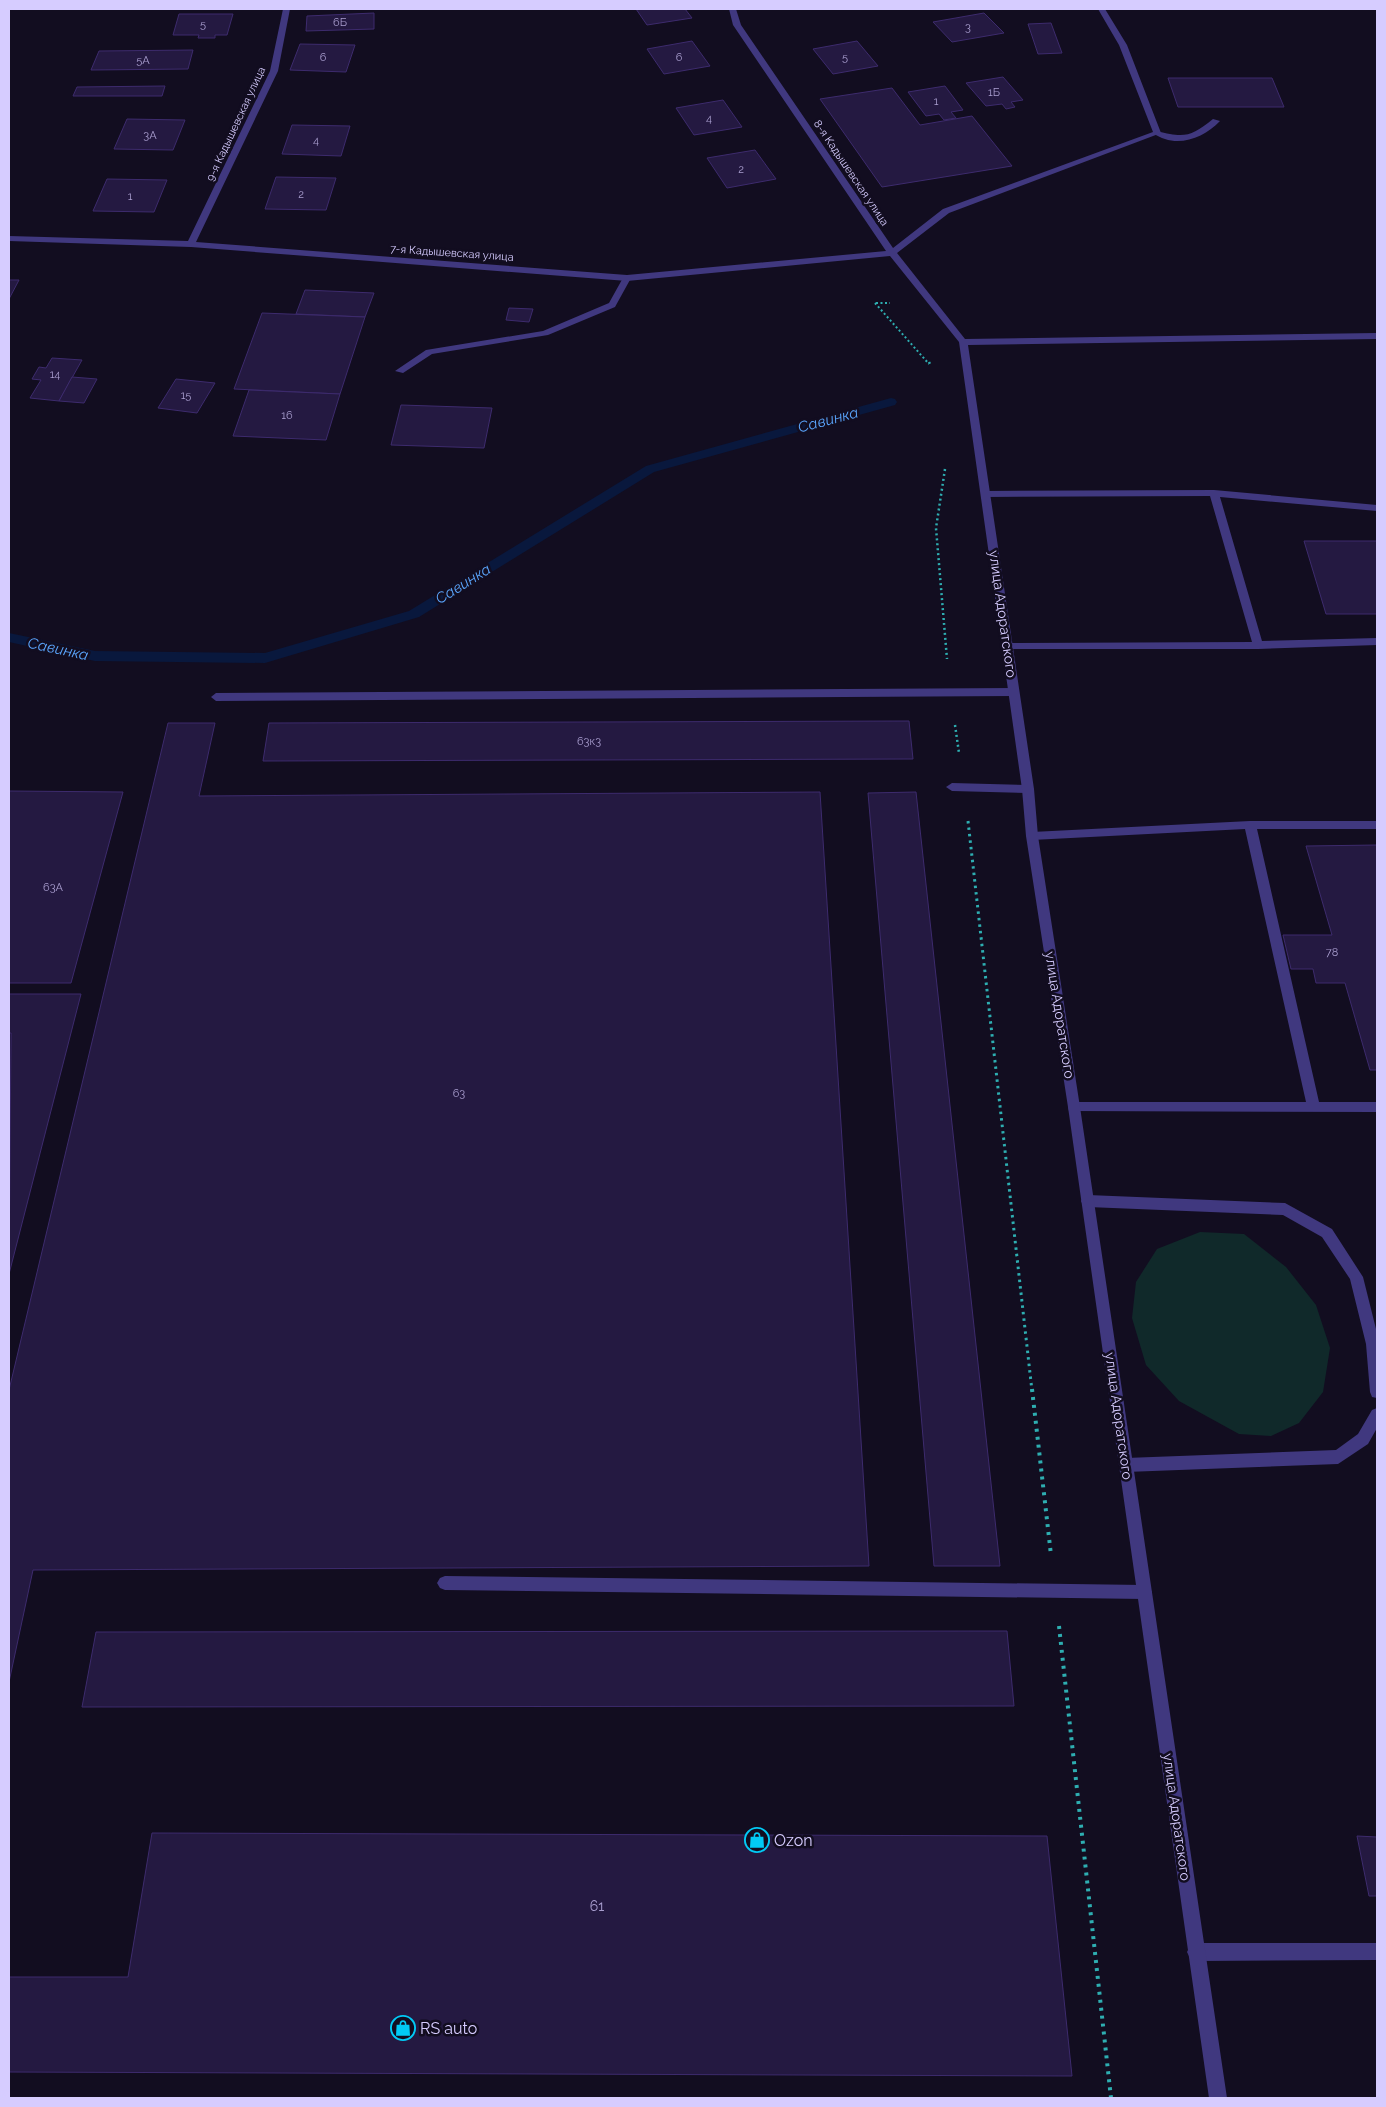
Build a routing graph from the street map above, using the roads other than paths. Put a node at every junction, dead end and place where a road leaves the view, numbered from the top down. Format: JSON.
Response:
{"nodes":[{"id":1,"x":286,"y":9,"type":"edge"},
{"id":2,"x":732,"y":9,"type":"edge"},
{"id":3,"x":1102,"y":9,"type":"edge"},
{"id":4,"x":1216,"y":121,"type":"dead end"},
{"id":5,"x":1157,"y":133,"type":"junction"},
{"id":6,"x":9,"y":239,"type":"edge"},
{"id":7,"x":191,"y":244,"type":"junction"},
{"id":8,"x":892,"y":253,"type":"junction"},
{"id":9,"x":627,"y":278,"type":"junction"},
{"id":10,"x":1377,"y":336,"type":"edge"},
{"id":11,"x":963,"y":342,"type":"junction"},
{"id":12,"x":400,"y":371,"type":"dead end"},
{"id":13,"x":1214,"y":493,"type":"junction"},
{"id":14,"x":986,"y":494,"type":"junction"},
{"id":15,"x":1377,"y":508,"type":"edge"},
{"id":16,"x":1377,"y":642,"type":"edge"},
{"id":17,"x":1258,"y":645,"type":"junction"},
{"id":18,"x":1008,"y":646,"type":"junction"},
{"id":19,"x":1014,"y":692,"type":"junction"},
{"id":20,"x":216,"y":697,"type":"dead end"},
{"id":21,"x":952,"y":787,"type":"dead end"},
{"id":22,"x":1028,"y":789,"type":"junction"},
{"id":23,"x":1250,"y":825,"type":"junction"},
{"id":24,"x":1377,"y":825,"type":"edge"},
{"id":25,"x":1032,"y":836,"type":"junction"},
{"id":26,"x":1074,"y":1107,"type":"junction"},
{"id":27,"x":1314,"y":1107,"type":"junction"},
{"id":28,"x":1377,"y":1107,"type":"edge"},
{"id":29,"x":1088,"y":1201,"type":"junction"},
{"id":30,"x":1377,"y":1392,"type":"edge"},
{"id":31,"x":1377,"y":1415,"type":"edge"},
{"id":32,"x":1126,"y":1465,"type":"junction"},
{"id":33,"x":446,"y":1583,"type":"dead end"},
{"id":34,"x":1144,"y":1592,"type":"junction"},
{"id":35,"x":1196,"y":1952,"type":"junction"},
{"id":36,"x":1377,"y":1952,"type":"edge"},
{"id":37,"x":1218,"y":2098,"type":"edge"}],
"edges":[{"from":1,"to":7,"type":"street","name":"9-я Кадышевская улица"},
{"from":2,"to":8,"type":"street","name":"8-я Кадышевская улица"},
{"from":3,"to":5,"type":"street"},
{"from":4,"to":5,"type":"street"},
{"from":5,"to":8,"type":"street"},
{"from":6,"to":7,"type":"street","name":"7-я Кадышевская улица"},
{"from":7,"to":9,"type":"street","name":"7-я Кадышевская улица"},
{"from":8,"to":9,"type":"street","name":"7-я Кадышевская улица"},
{"from":8,"to":11,"type":"street","name":"8-я Кадышевская улица"},
{"from":9,"to":12,"type":"street"},
{"from":10,"to":11,"type":"street"},
{"from":11,"to":14,"type":"street","name":"улица Адоратского"},
{"from":13,"to":14,"type":"street"},
{"from":13,"to":15,"type":"street"},
{"from":13,"to":17,"type":"street"},
{"from":14,"to":18,"type":"street","name":"улица Адоратского"},
{"from":16,"to":17,"type":"street"},
{"from":17,"to":18,"type":"street"},
{"from":18,"to":19,"type":"street","name":"улица Адоратского"},
{"from":19,"to":20,"type":"street"},
{"from":19,"to":22,"type":"street","name":"улица Адоратского"},
{"from":21,"to":22,"type":"street"},
{"from":22,"to":25,"type":"street","name":"улица Адоратского"},
{"from":23,"to":24,"type":"street"},
{"from":23,"to":25,"type":"street"},
{"from":23,"to":27,"type":"street"},
{"from":25,"to":26,"type":"street","name":"улица Адоратского"},
{"from":26,"to":27,"type":"street"},
{"from":26,"to":29,"type":"street","name":"улица Адоратского"},
{"from":27,"to":28,"type":"street"},
{"from":29,"to":30,"type":"street"},
{"from":29,"to":32,"type":"street","name":"улица Адоратского"},
{"from":31,"to":32,"type":"street"},
{"from":32,"to":34,"type":"street","name":"улица Адоратского"},
{"from":33,"to":34,"type":"street"},
{"from":34,"to":35,"type":"street","name":"улица Адоратского"},
{"from":35,"to":36,"type":"street"},
{"from":35,"to":37,"type":"street","name":"улица Адоратского"}]}
